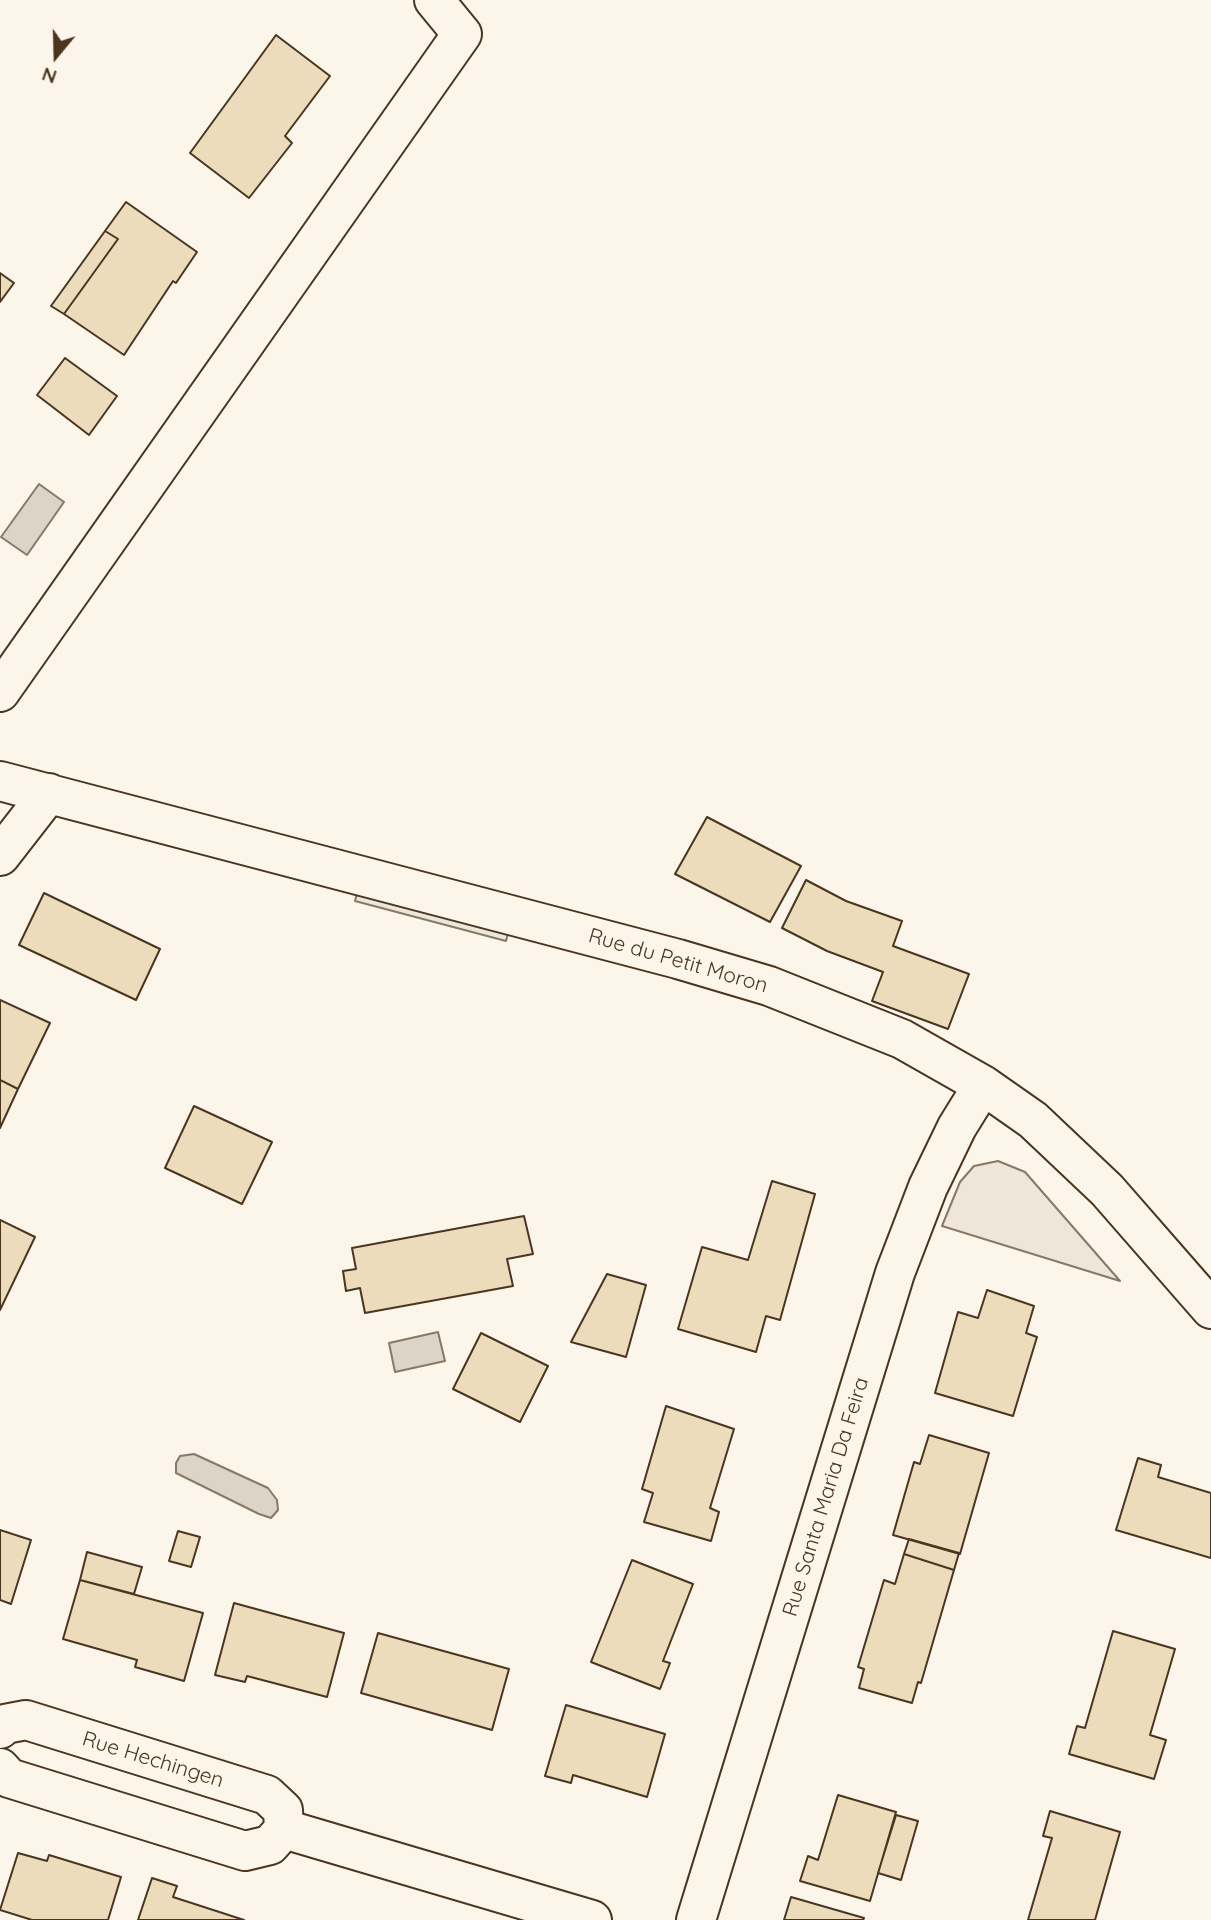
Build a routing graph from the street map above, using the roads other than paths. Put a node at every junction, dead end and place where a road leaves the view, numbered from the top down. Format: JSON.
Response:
{"nodes":[{"id":1,"x":434,"y":0,"type":"edge"},
{"id":2,"x":0,"y":692,"type":"edge"},
{"id":3,"x":0,"y":781,"type":"edge"},
{"id":4,"x":49,"y":793,"type":"junction"},
{"id":5,"x":0,"y":856,"type":"edge"},
{"id":6,"x":983,"y":1085,"type":"junction"},
{"id":7,"x":1211,"y":1309,"type":"edge"},
{"id":8,"x":0,"y":1729,"type":"edge"},
{"id":9,"x":0,"y":1768,"type":"edge"},
{"id":10,"x":284,"y":1829,"type":"junction"},
{"id":11,"x":592,"y":1920,"type":"edge"},
{"id":12,"x":696,"y":1920,"type":"edge"}],
"edges":[{"from":1,"to":2,"type":"street"},
{"from":3,"to":4,"type":"street","name":"Rue du Petit Moron"},
{"from":4,"to":5,"type":"street"},
{"from":4,"to":6,"type":"street","name":"Rue du Petit Moron"},
{"from":6,"to":7,"type":"street","name":"Rue du Petit Moron"},
{"from":6,"to":12,"type":"street","name":"Rue Santa Maria Da Feira"},
{"from":8,"to":10,"type":"street","name":"Rue Hechingen"},
{"from":9,"to":10,"type":"street"},
{"from":10,"to":11,"type":"street"}]}
